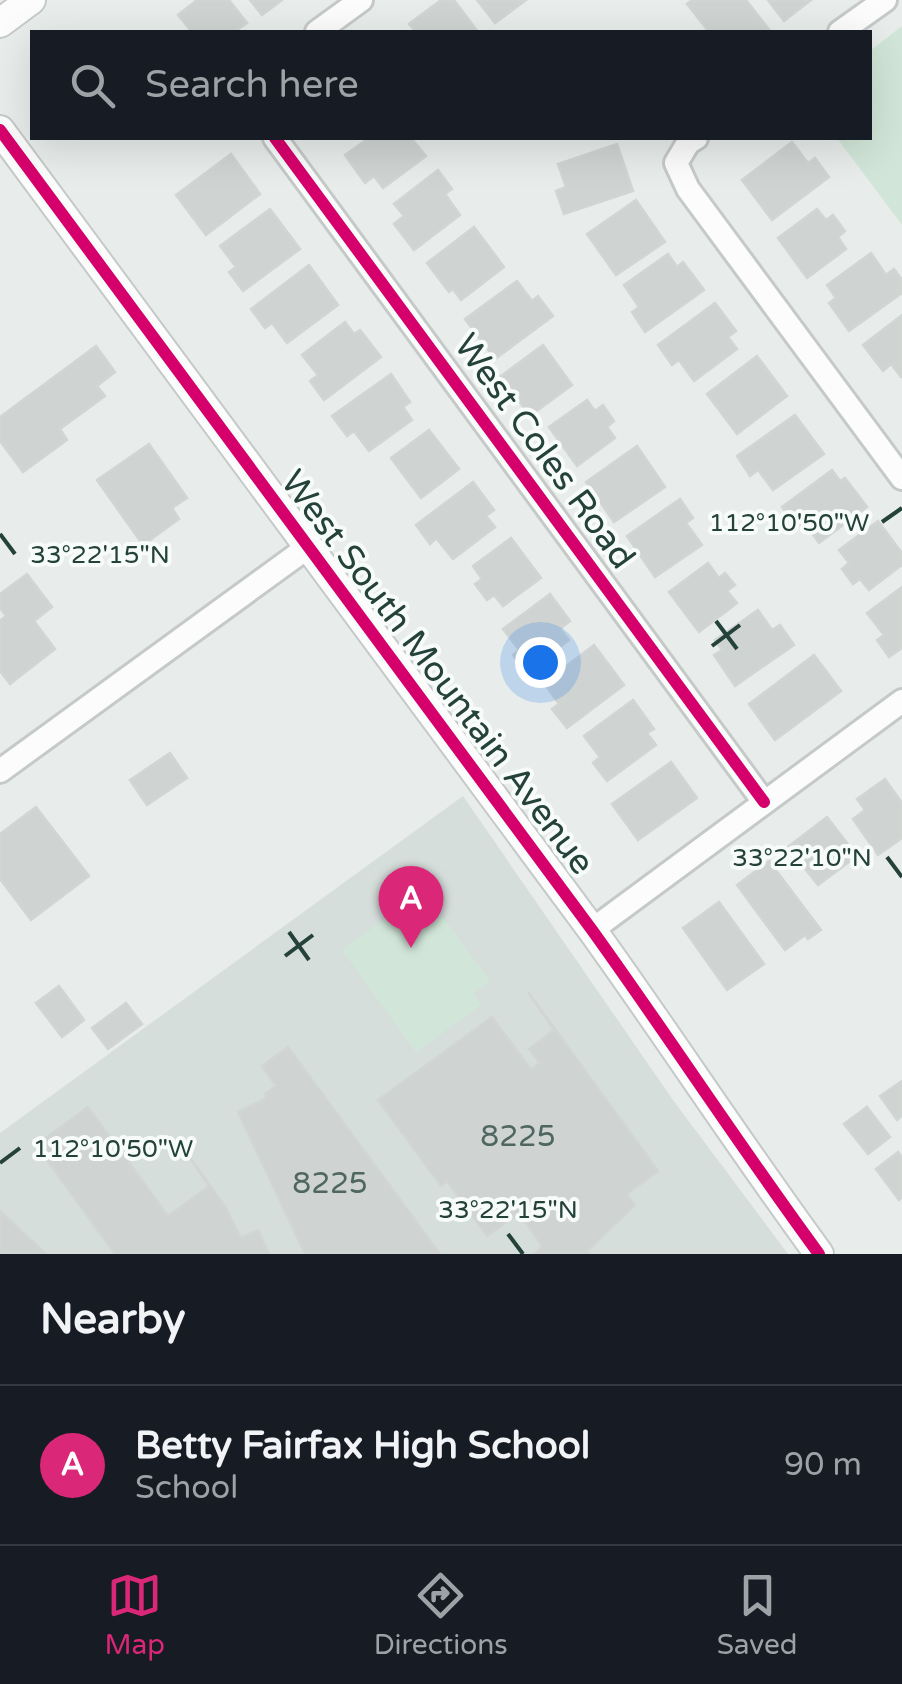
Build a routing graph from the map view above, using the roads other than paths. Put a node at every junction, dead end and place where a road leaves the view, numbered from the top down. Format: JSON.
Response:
{"nodes":[{"id":1,"x":31,"y":0,"type":"edge"},
{"id":2,"x":361,"y":0,"type":"edge"},
{"id":3,"x":884,"y":0,"type":"edge"},
{"id":4,"x":0,"y":23,"type":"edge"},
{"id":5,"x":319,"y":30,"type":"edge"},
{"id":6,"x":843,"y":30,"type":"edge"},
{"id":7,"x":0,"y":130,"type":"edge"},
{"id":8,"x":276,"y":140,"type":"edge"},
{"id":9,"x":693,"y":140,"type":"edge"},
{"id":10,"x":902,"y":478,"type":"edge"},
{"id":11,"x":308,"y":547,"type":"junction"},
{"id":12,"x":902,"y":702,"type":"edge"},
{"id":13,"x":0,"y":771,"type":"edge"},
{"id":14,"x":764,"y":802,"type":"junction"},
{"id":15,"x":592,"y":930,"type":"junction"},
{"id":16,"x":820,"y":1254,"type":"edge"}],
"edges":[{"from":1,"to":4,"type":"street"},
{"from":2,"to":5,"type":"street"},
{"from":3,"to":6,"type":"street"},
{"from":7,"to":11,"type":"street","name":"West South Mountain Avenue"},
{"from":8,"to":14,"type":"street","name":"West Coles Road"},
{"from":9,"to":10,"type":"street"},
{"from":11,"to":13,"type":"street"},
{"from":11,"to":15,"type":"street","name":"West South Mountain Avenue"},
{"from":12,"to":14,"type":"street"},
{"from":14,"to":15,"type":"street"},
{"from":15,"to":16,"type":"street","name":"West South Mountain Avenue"}]}
